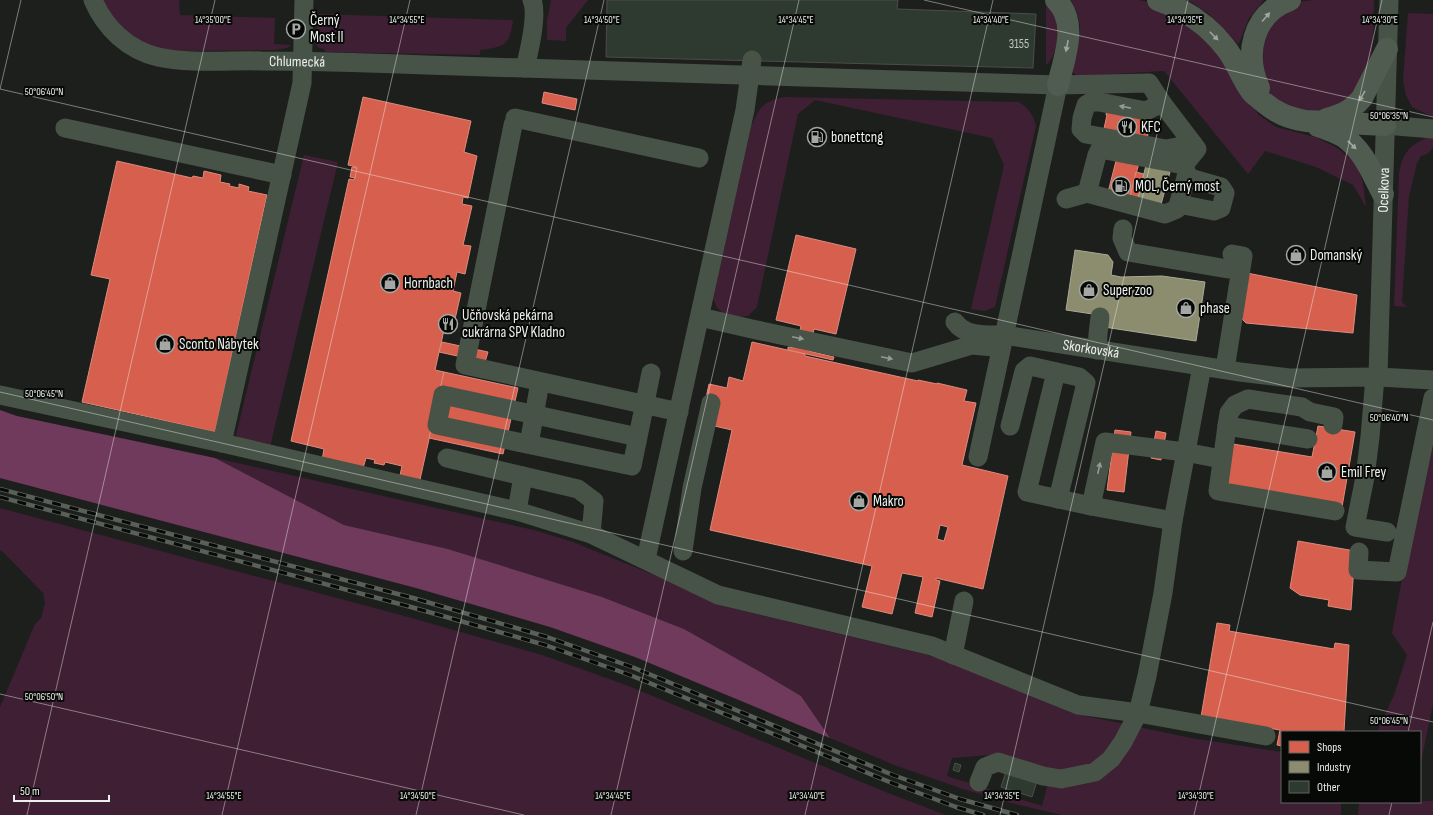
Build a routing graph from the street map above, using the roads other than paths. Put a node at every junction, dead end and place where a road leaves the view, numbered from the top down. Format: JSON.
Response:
{"nodes":[{"id":1,"x":93,"y":0,"type":"edge"},
{"id":2,"x":304,"y":0,"type":"edge"},
{"id":3,"x":1056,"y":0,"type":"edge"},
{"id":4,"x":1158,"y":0,"type":"edge"},
{"id":5,"x":1290,"y":0,"type":"edge"},
{"id":6,"x":1388,"y":1,"type":"edge"},
{"id":7,"x":535,"y":2,"type":"edge"},
{"id":8,"x":1387,"y":49,"type":"junction"},
{"id":9,"x":303,"y":61,"type":"junction"},
{"id":10,"x":525,"y":68,"type":"junction"},
{"id":11,"x":751,"y":68,"type":"junction"},
{"id":12,"x":1058,"y":85,"type":"junction"},
{"id":13,"x":1162,"y":103,"type":"junction"},
{"id":14,"x":1267,"y":105,"type":"junction"},
{"id":15,"x":1313,"y":121,"type":"junction"},
{"id":16,"x":1385,"y":125,"type":"junction"},
{"id":17,"x":65,"y":128,"type":"dead end"},
{"id":18,"x":1433,"y":129,"type":"edge"},
{"id":19,"x":1194,"y":144,"type":"junction"},
{"id":20,"x":698,"y":158,"type":"dead end"},
{"id":21,"x":1185,"y":171,"type":"junction"},
{"id":22,"x":282,"y":175,"type":"junction"},
{"id":23,"x":1087,"y":193,"type":"junction"},
{"id":24,"x":1383,"y":194,"type":"junction"},
{"id":25,"x":1066,"y":199,"type":"dead end"},
{"id":26,"x":1179,"y":204,"type":"junction"},
{"id":27,"x":1123,"y":229,"type":"dead end"},
{"id":28,"x":700,"y":317,"type":"junction"},
{"id":29,"x":1100,"y":317,"type":"dead end"},
{"id":30,"x":1003,"y":342,"type":"junction"},
{"id":31,"x":1097,"y":350,"type":"junction"},
{"id":32,"x":949,"y":352,"type":"junction"},
{"id":33,"x":1202,"y":366,"type":"junction"},
{"id":34,"x":1225,"y":370,"type":"junction"},
{"id":35,"x":1056,"y":372,"type":"junction"},
{"id":36,"x":651,"y":373,"type":"dead end"},
{"id":37,"x":1376,"y":377,"type":"junction"},
{"id":38,"x":1433,"y":380,"type":"edge"},
{"id":39,"x":540,"y":382,"type":"junction"},
{"id":40,"x":0,"y":395,"type":"edge"},
{"id":41,"x":1433,"y":398,"type":"edge"},
{"id":42,"x":711,"y":403,"type":"dead end"},
{"id":43,"x":644,"y":404,"type":"junction"},
{"id":44,"x":679,"y":412,"type":"junction"},
{"id":45,"x":534,"y":415,"type":"junction"},
{"id":46,"x":1333,"y":425,"type":"dead end"},
{"id":47,"x":1010,"y":426,"type":"dead end"},
{"id":48,"x":1227,"y":426,"type":"junction"},
{"id":49,"x":638,"y":437,"type":"junction"},
{"id":50,"x":1308,"y":439,"type":"dead end"},
{"id":51,"x":222,"y":443,"type":"junction"},
{"id":52,"x":529,"y":444,"type":"junction"},
{"id":53,"x":1185,"y":452,"type":"junction"},
{"id":54,"x":978,"y":457,"type":"dead end"},
{"id":55,"x":447,"y":458,"type":"dead end"},
{"id":56,"x":1222,"y":459,"type":"junction"},
{"id":57,"x":523,"y":476,"type":"junction"},
{"id":58,"x":663,"y":482,"type":"junction"},
{"id":59,"x":692,"y":488,"type":"junction"},
{"id":60,"x":1058,"y":499,"type":"junction"},
{"id":61,"x":1091,"y":506,"type":"junction"},
{"id":62,"x":517,"y":511,"type":"junction"},
{"id":63,"x":1335,"y":511,"type":"dead end"},
{"id":64,"x":1173,"y":521,"type":"junction"},
{"id":65,"x":1387,"y":532,"type":"dead end"},
{"id":66,"x":591,"y":534,"type":"junction"},
{"id":67,"x":683,"y":550,"type":"dead end"},
{"id":68,"x":1359,"y":552,"type":"dead end"},
{"id":69,"x":646,"y":559,"type":"junction"},
{"id":70,"x":964,"y":601,"type":"dead end"},
{"id":71,"x":953,"y":655,"type":"junction"},
{"id":72,"x":1138,"y":714,"type":"junction"},
{"id":73,"x":1266,"y":736,"type":"dead end"},
{"id":74,"x":979,"y":782,"type":"dead end"}],
"edges":[{"from":1,"to":9,"type":"street","name":"Chlumecká"},
{"from":2,"to":9,"type":"street"},
{"from":3,"to":12,"type":"main road","one_way":true},
{"from":4,"to":14,"type":"main road","one_way":true},
{"from":14,"to":5,"type":"main road","one_way":true},
{"from":6,"to":8,"type":"street","name":"Ocelkova"},
{"from":7,"to":10,"type":"street"},
{"from":8,"to":15,"type":"main road","one_way":true},
{"from":8,"to":16,"type":"street","name":"Ocelkova"},
{"from":9,"to":10,"type":"street","name":"Chlumecká"},
{"from":9,"to":22,"type":"street"},
{"from":10,"to":11,"type":"street","name":"Chlumecká"},
{"from":11,"to":12,"type":"street","name":"Chlumecká"},
{"from":11,"to":28,"type":"street"},
{"from":12,"to":13,"type":"street","name":"Chlumecká"},
{"from":12,"to":30,"type":"street"},
{"from":13,"to":19,"type":"street"},
{"from":13,"to":19,"type":"street","one_way":true},
{"from":14,"to":15,"type":"main road"},
{"from":15,"to":16,"type":"main road"},
{"from":15,"to":24,"type":"main road","one_way":true},
{"from":16,"to":18,"type":"street"},
{"from":16,"to":24,"type":"street","name":"Ocelkova"},
{"from":17,"to":22,"type":"street"},
{"from":19,"to":21,"type":"street"},
{"from":20,"to":39,"type":"street"},
{"from":21,"to":23,"type":"street"},
{"from":21,"to":26,"type":"street"},
{"from":21,"to":26,"type":"street"},
{"from":22,"to":51,"type":"street"},
{"from":23,"to":25,"type":"street"},
{"from":23,"to":26,"type":"street"},
{"from":24,"to":37,"type":"street","name":"Ocelkova"},
{"from":27,"to":34,"type":"street"},
{"from":28,"to":32,"type":"street","one_way":true},
{"from":28,"to":44,"type":"street"},
{"from":29,"to":31,"type":"street"},
{"from":30,"to":31,"type":"street","name":"Skorkovská"},
{"from":30,"to":32,"type":"street"},
{"from":30,"to":32,"type":"street"},
{"from":30,"to":54,"type":"street"},
{"from":31,"to":33,"type":"street","name":"Skorkovská"},
{"from":33,"to":34,"type":"street","name":"Skorkovská"},
{"from":33,"to":53,"type":"street"},
{"from":34,"to":37,"type":"street","name":"Skorkovská"},
{"from":35,"to":47,"type":"street"},
{"from":35,"to":60,"type":"street"},
{"from":35,"to":60,"type":"street"},
{"from":36,"to":43,"type":"street"},
{"from":37,"to":38,"type":"street","name":"Skorkovská"},
{"from":37,"to":65,"type":"street","name":"Ocelkova"},
{"from":39,"to":43,"type":"street"},
{"from":39,"to":45,"type":"street"},
{"from":40,"to":51,"type":"street"},
{"from":41,"to":68,"type":"street"},
{"from":42,"to":59,"type":"street"},
{"from":43,"to":44,"type":"street"},
{"from":43,"to":49,"type":"street"},
{"from":44,"to":58,"type":"street"},
{"from":45,"to":49,"type":"street"},
{"from":45,"to":52,"type":"street"},
{"from":45,"to":52,"type":"street"},
{"from":46,"to":48,"type":"street"},
{"from":48,"to":50,"type":"street"},
{"from":48,"to":56,"type":"street"},
{"from":49,"to":52,"type":"street"},
{"from":51,"to":62,"type":"street"},
{"from":53,"to":56,"type":"street"},
{"from":61,"to":53,"type":"street","one_way":true},
{"from":53,"to":64,"type":"street"},
{"from":55,"to":57,"type":"street"},
{"from":56,"to":63,"type":"street"},
{"from":57,"to":62,"type":"street"},
{"from":57,"to":66,"type":"street"},
{"from":58,"to":59,"type":"street"},
{"from":58,"to":69,"type":"street"},
{"from":59,"to":67,"type":"street"},
{"from":60,"to":61,"type":"street"},
{"from":61,"to":64,"type":"street"},
{"from":62,"to":66,"type":"street"},
{"from":64,"to":72,"type":"street"},
{"from":66,"to":69,"type":"street"},
{"from":69,"to":71,"type":"street"},
{"from":70,"to":71,"type":"street"},
{"from":71,"to":72,"type":"street"},
{"from":72,"to":73,"type":"street"},
{"from":72,"to":74,"type":"street"}]}
